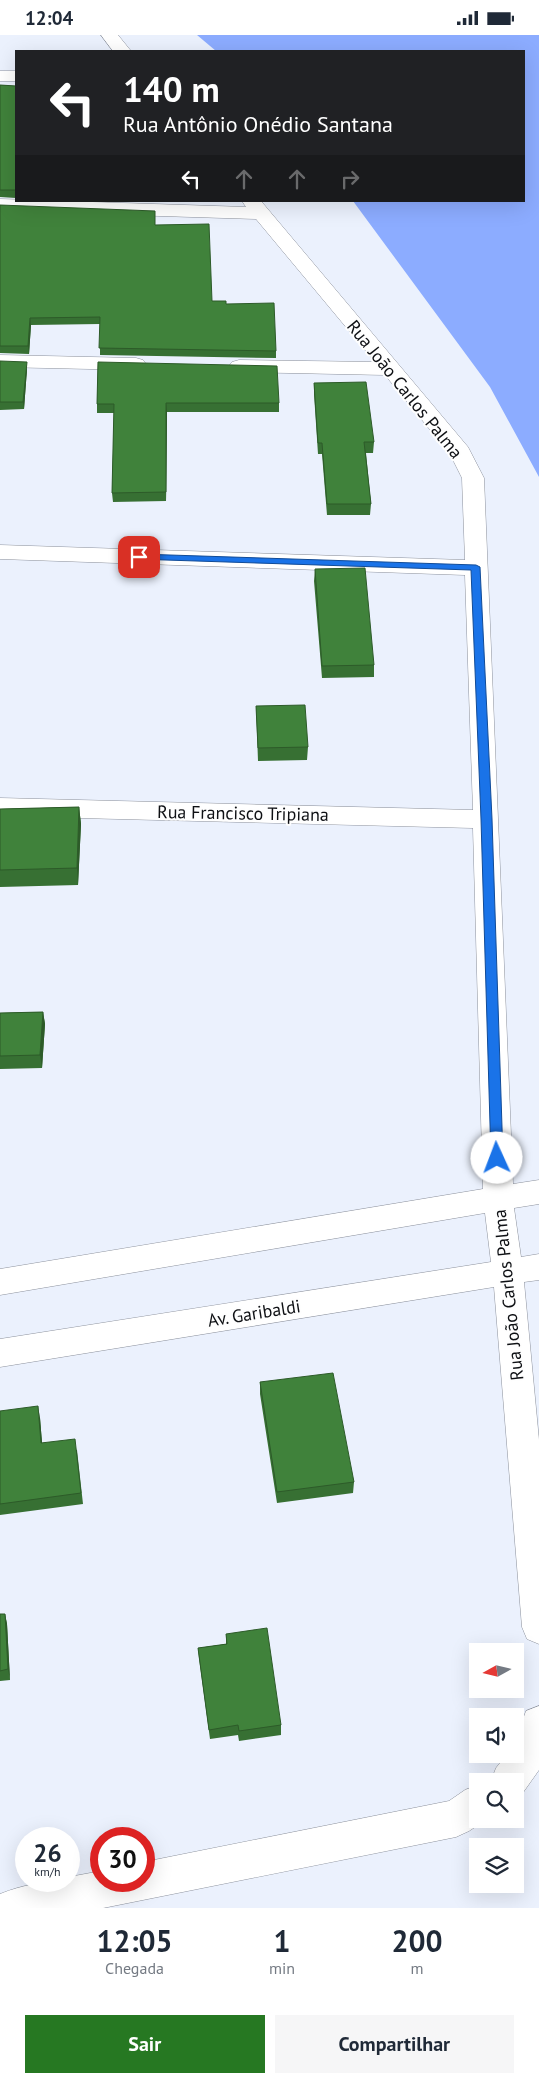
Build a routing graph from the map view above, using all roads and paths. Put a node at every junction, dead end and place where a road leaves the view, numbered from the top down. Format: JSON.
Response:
{"nodes":[{"id":1,"x":109,"y":35,"type":"edge"},
{"id":2,"x":121,"y":50,"type":"edge"},
{"id":3,"x":0,"y":76,"type":"edge"},
{"id":4,"x":15,"y":76,"type":"edge"},
{"id":5,"x":0,"y":205,"type":"edge"},
{"id":6,"x":256,"y":207,"type":"edge"},
{"id":7,"x":0,"y":361,"type":"edge"},
{"id":8,"x":160,"y":364,"type":"edge"},
{"id":9,"x":220,"y":366,"type":"edge"},
{"id":10,"x":390,"y":369,"type":"junction"},
{"id":11,"x":0,"y":552,"type":"edge"},
{"id":12,"x":476,"y":567,"type":"junction"},
{"id":13,"x":0,"y":807,"type":"edge"},
{"id":14,"x":486,"y":819,"type":"junction"},
{"id":15,"x":539,"y":1192,"type":"edge"},
{"id":16,"x":498,"y":1198,"type":"junction"},
{"id":17,"x":539,"y":1267,"type":"edge"},
{"id":18,"x":508,"y":1273,"type":"junction"},
{"id":19,"x":0,"y":1282,"type":"edge"},
{"id":20,"x":0,"y":1353,"type":"edge"},
{"id":21,"x":539,"y":1627,"type":"edge"},
{"id":22,"x":539,"y":1724,"type":"edge"},
{"id":23,"x":515,"y":1773,"type":"edge"},
{"id":24,"x":467,"y":1810,"type":"edge"},
{"id":25,"x":155,"y":1878,"type":"edge"},
{"id":26,"x":90,"y":1892,"type":"edge"},
{"id":27,"x":11,"y":1908,"type":"edge"}],
"edges":[{"from":1,"to":2,"type":"street"},
{"from":3,"to":4,"type":"street"},
{"from":5,"to":6,"type":"street"},
{"from":6,"to":10,"type":"street","name":"Rua João Carlos Palma"},
{"from":7,"to":8,"type":"street"},
{"from":9,"to":10,"type":"street"},
{"from":10,"to":12,"type":"street","name":"Rua João Carlos Palma"},
{"from":11,"to":12,"type":"street"},
{"from":12,"to":14,"type":"street","name":"Rua João Carlos Palma"},
{"from":13,"to":14,"type":"street","name":"Rua Francisco Tripiana"},
{"from":14,"to":16,"type":"street","name":"Rua João Carlos Palma"},
{"from":15,"to":16,"type":"street"},
{"from":16,"to":18,"type":"street","name":"Rua João Carlos Palma"},
{"from":16,"to":19,"type":"street"},
{"from":17,"to":18,"type":"street","name":"Av. Garibaldi"},
{"from":18,"to":20,"type":"street","name":"Av. Garibaldi"},
{"from":18,"to":21,"type":"street","name":"Rua João Carlos Palma"},
{"from":22,"to":23,"type":"street"},
{"from":24,"to":25,"type":"street"},
{"from":26,"to":27,"type":"street"}]}
